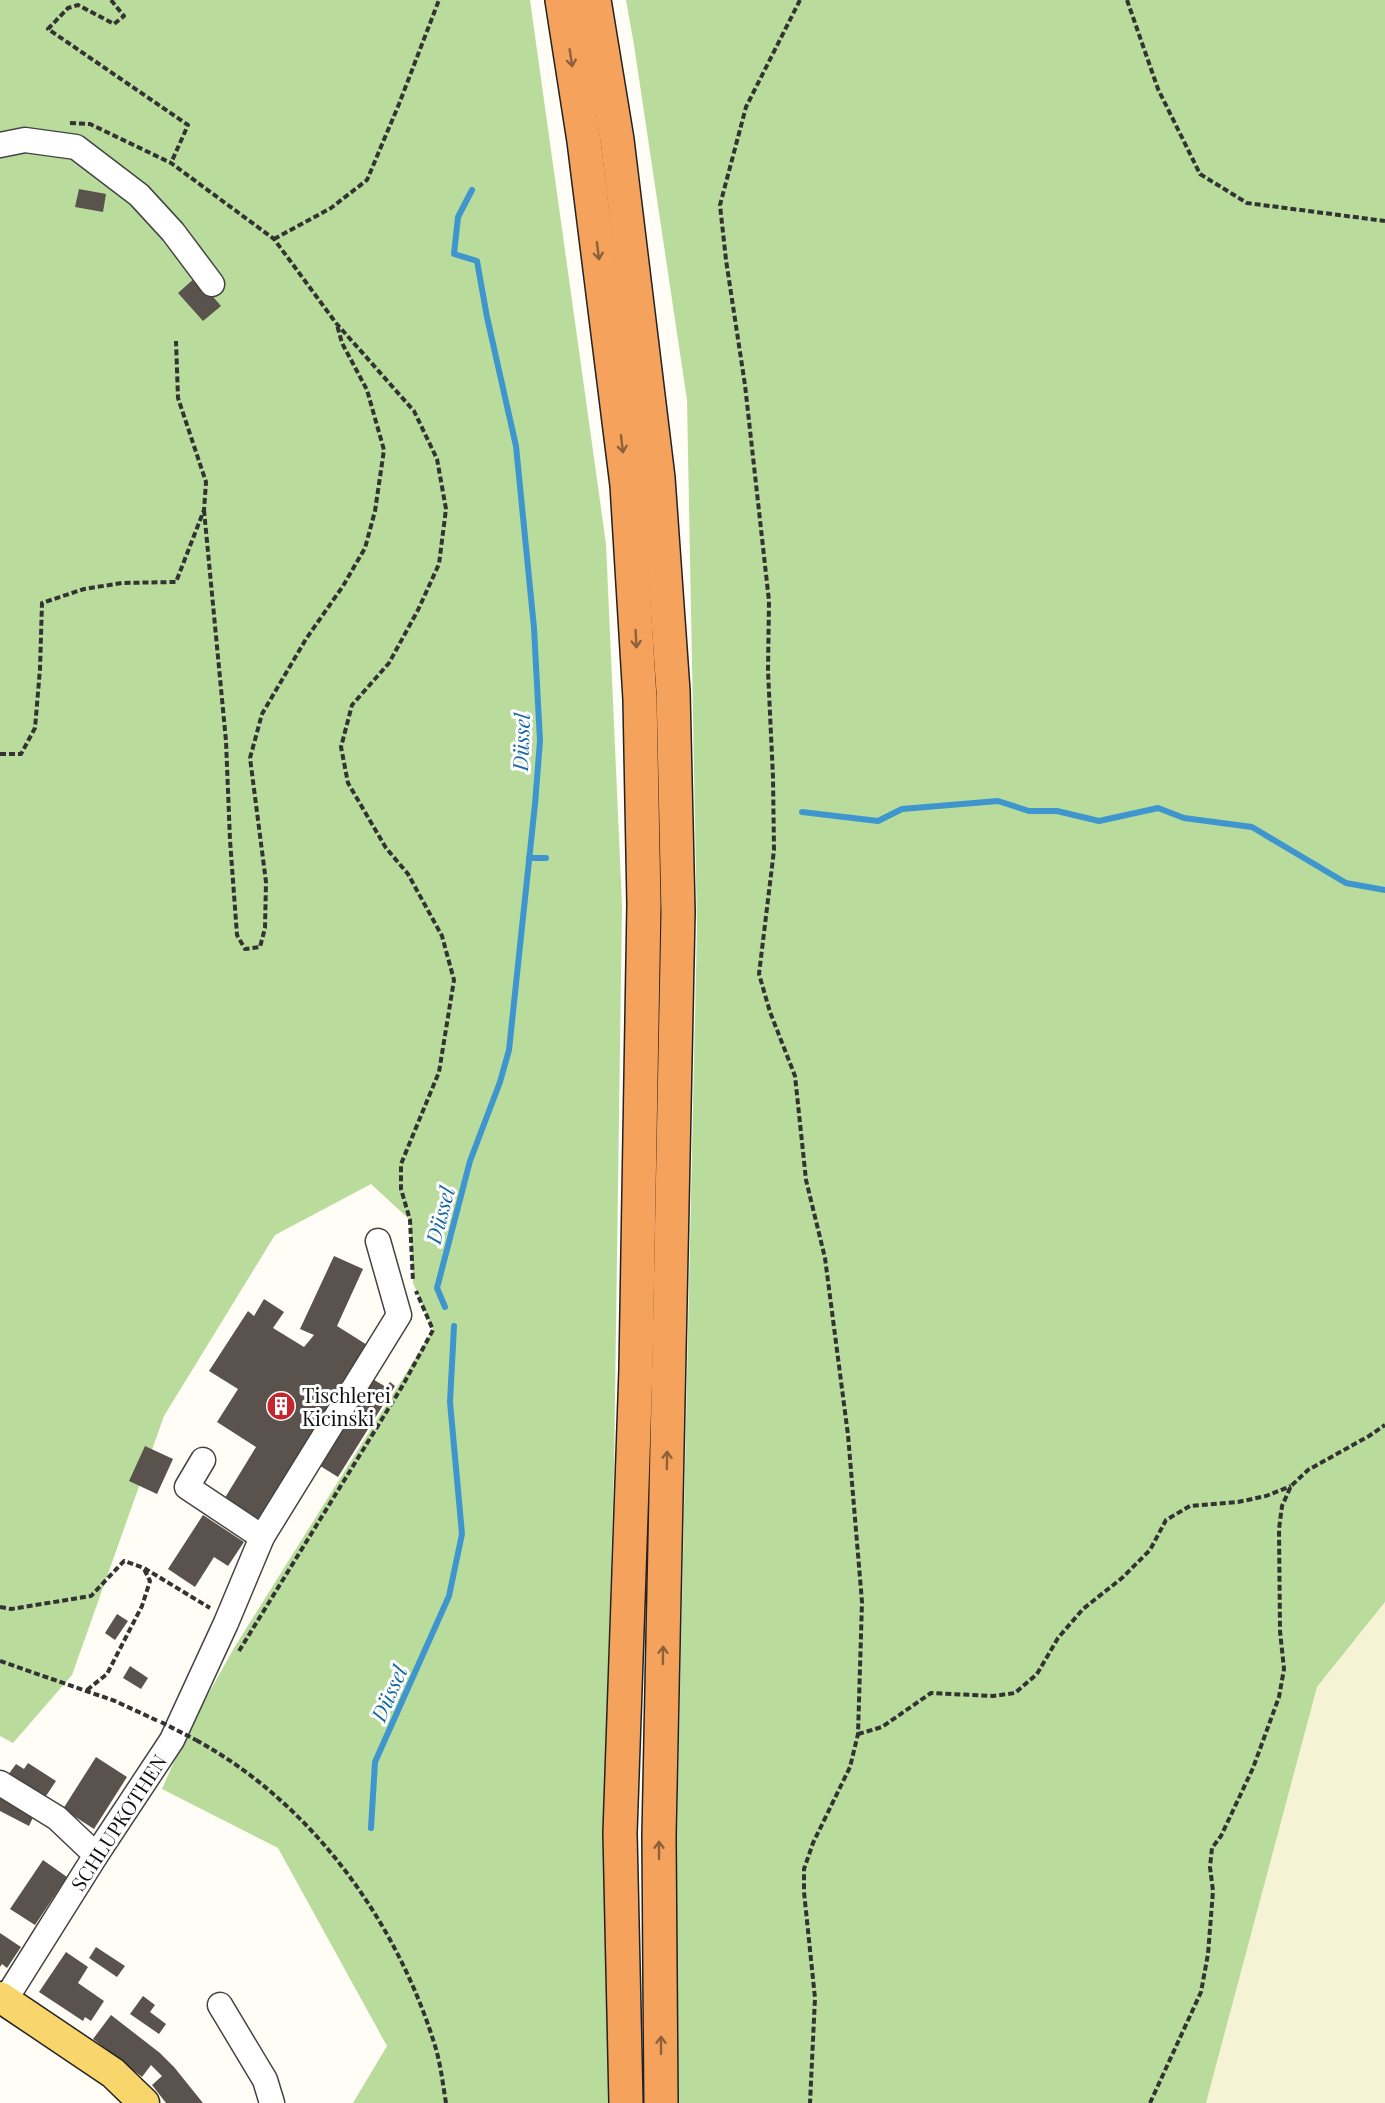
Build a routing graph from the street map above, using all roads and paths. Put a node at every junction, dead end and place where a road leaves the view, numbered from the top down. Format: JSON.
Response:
{"nodes":[{"id":1,"x":111,"y":0,"type":"edge"},
{"id":2,"x":439,"y":0,"type":"edge"},
{"id":3,"x":562,"y":0,"type":"edge"},
{"id":4,"x":594,"y":0,"type":"edge"},
{"id":5,"x":800,"y":0,"type":"edge"},
{"id":6,"x":1127,"y":0,"type":"edge"},
{"id":7,"x":90,"y":124,"type":"dead end"},
{"id":8,"x":0,"y":146,"type":"edge"},
{"id":9,"x":171,"y":163,"type":"junction"},
{"id":10,"x":1385,"y":221,"type":"edge"},
{"id":11,"x":274,"y":238,"type":"junction"},
{"id":12,"x":212,"y":284,"type":"dead end"},
{"id":13,"x":336,"y":323,"type":"junction"},
{"id":14,"x":176,"y":341,"type":"dead end"},
{"id":15,"x":204,"y":510,"type":"junction"},
{"id":16,"x":0,"y":754,"type":"edge"},
{"id":17,"x":378,"y":1241,"type":"dead end"},
{"id":18,"x":1385,"y":1425,"type":"edge"},
{"id":19,"x":204,"y":1460,"type":"dead end"},
{"id":20,"x":1291,"y":1486,"type":"junction"},
{"id":21,"x":262,"y":1538,"type":"junction"},
{"id":22,"x":144,"y":1568,"type":"junction"},
{"id":23,"x":0,"y":1607,"type":"edge"},
{"id":24,"x":218,"y":1637,"type":"junction"},
{"id":25,"x":0,"y":1661,"type":"edge"},
{"id":26,"x":86,"y":1690,"type":"junction"},
{"id":27,"x":858,"y":1734,"type":"junction"},
{"id":28,"x":0,"y":1784,"type":"edge"},
{"id":29,"x":96,"y":1855,"type":"junction"},
{"id":30,"x":2,"y":1999,"type":"edge"},
{"id":31,"x":220,"y":2005,"type":"dead end"},
{"id":32,"x":144,"y":2103,"type":"edge"},
{"id":33,"x":272,"y":2103,"type":"edge"},
{"id":34,"x":446,"y":2103,"type":"edge"},
{"id":35,"x":626,"y":2103,"type":"edge"},
{"id":36,"x":661,"y":2103,"type":"edge"},
{"id":37,"x":810,"y":2103,"type":"edge"},
{"id":38,"x":1150,"y":2103,"type":"edge"}],
"edges":[{"from":1,"to":9,"type":"path"},
{"from":2,"to":11,"type":"path"},
{"from":3,"to":35,"type":"highway","one_way":true},
{"from":36,"to":4,"type":"highway","one_way":true},
{"from":5,"to":27,"type":"path"},
{"from":6,"to":10,"type":"path"},
{"from":7,"to":9,"type":"path"},
{"from":8,"to":12,"type":"lane"},
{"from":9,"to":11,"type":"path"},
{"from":11,"to":13,"type":"path"},
{"from":13,"to":15,"type":"path"},
{"from":13,"to":24,"type":"path"},
{"from":14,"to":15,"type":"path"},
{"from":15,"to":16,"type":"path"},
{"from":17,"to":21,"type":"lane","name":"SCHLUPKOTHEN"},
{"from":18,"to":20,"type":"path"},
{"from":19,"to":21,"type":"lane"},
{"from":20,"to":27,"type":"path"},
{"from":20,"to":38,"type":"path"},
{"from":21,"to":24,"type":"lane","name":"SCHLUPKOTHEN"},
{"from":22,"to":23,"type":"path"},
{"from":22,"to":24,"type":"path"},
{"from":22,"to":26,"type":"path"},
{"from":24,"to":29,"type":"lane","name":"SCHLUPKOTHEN"},
{"from":25,"to":26,"type":"path"},
{"from":26,"to":34,"type":"path","bridge":true},
{"from":27,"to":37,"type":"path"},
{"from":28,"to":29,"type":"lane"},
{"from":29,"to":30,"type":"lane","name":"SCHLUPKOTHEN"},
{"from":30,"to":32,"type":"main road","name":"SCHLUPKOTHEN"},
{"from":31,"to":33,"type":"lane"}]}
